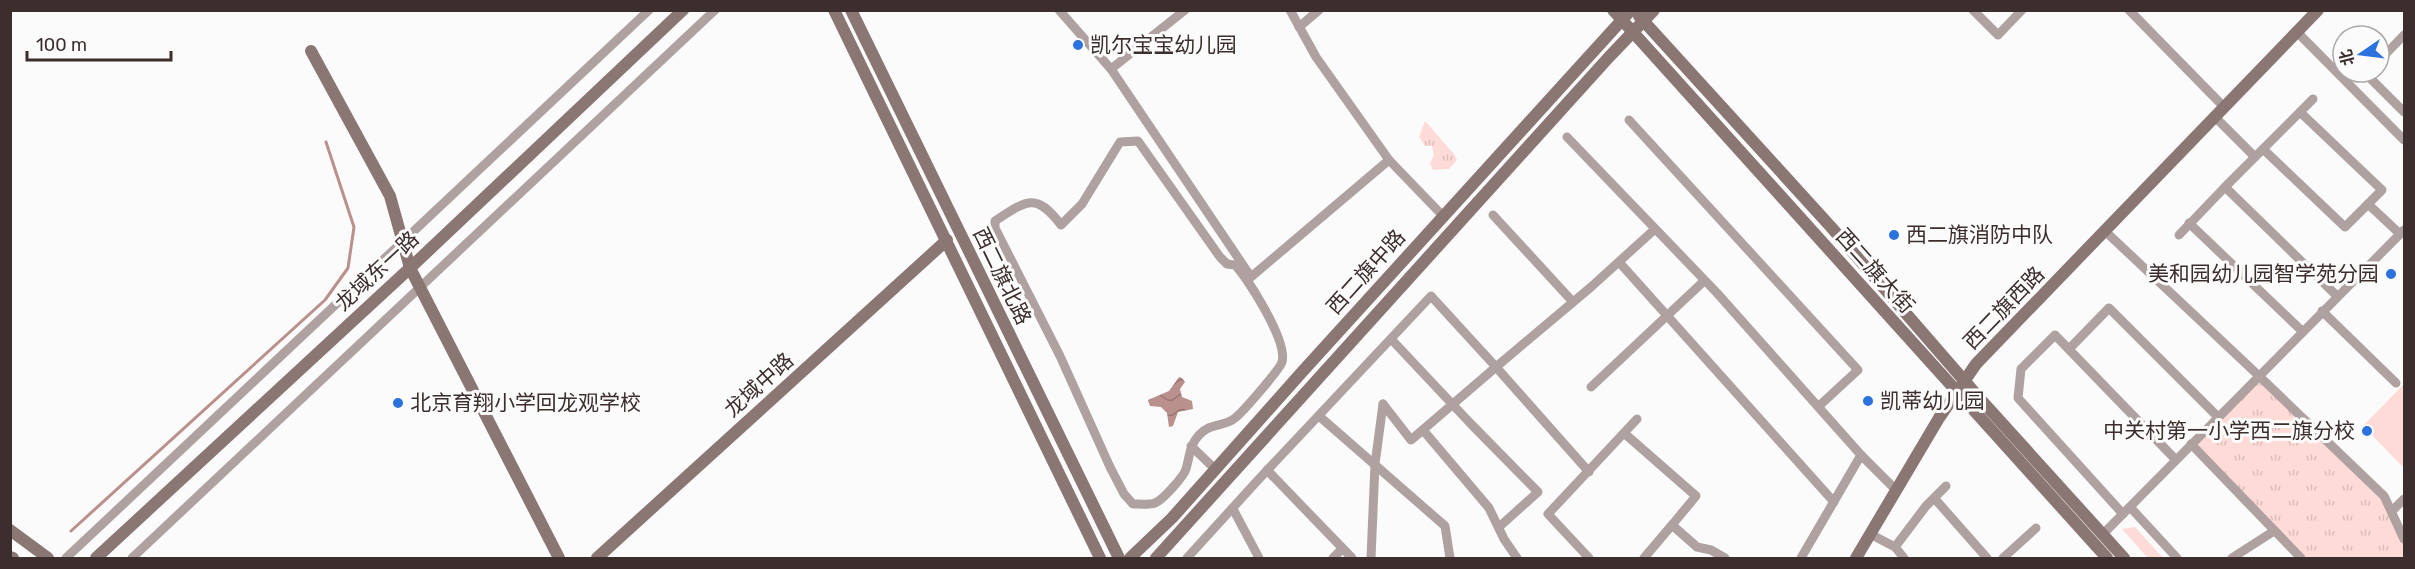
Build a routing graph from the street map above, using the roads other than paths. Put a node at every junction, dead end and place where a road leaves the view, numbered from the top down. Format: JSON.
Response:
{"nodes":[{"id":1,"x":649,"y":10,"type":"edge"},
{"id":2,"x":683,"y":10,"type":"edge"},
{"id":3,"x":715,"y":10,"type":"edge"},
{"id":4,"x":834,"y":10,"type":"edge"},
{"id":5,"x":851,"y":10,"type":"edge"},
{"id":6,"x":1059,"y":10,"type":"edge"},
{"id":7,"x":1185,"y":10,"type":"edge"},
{"id":8,"x":1290,"y":10,"type":"edge"},
{"id":9,"x":1319,"y":10,"type":"edge"},
{"id":10,"x":1613,"y":10,"type":"edge"},
{"id":11,"x":1633,"y":10,"type":"edge"},
{"id":12,"x":1654,"y":10,"type":"edge"},
{"id":13,"x":1973,"y":10,"type":"edge"},
{"id":14,"x":2022,"y":10,"type":"edge"},
{"id":15,"x":2129,"y":10,"type":"edge"},
{"id":16,"x":2318,"y":10,"type":"edge"},
{"id":17,"x":1622,"y":20,"type":"junction"},
{"id":18,"x":1644,"y":21,"type":"junction"},
{"id":19,"x":1299,"y":27,"type":"junction"},
{"id":20,"x":1633,"y":32,"type":"junction"},
{"id":21,"x":2297,"y":32,"type":"junction"},
{"id":22,"x":2404,"y":35,"type":"edge"},
{"id":23,"x":2391,"y":49,"type":"edge"},
{"id":24,"x":311,"y":51,"type":"dead end"},
{"id":25,"x":1111,"y":69,"type":"junction"},
{"id":26,"x":2376,"y":84,"type":"edge"},
{"id":27,"x":2313,"y":99,"type":"dead end"},
{"id":28,"x":2223,"y":106,"type":"junction"},
{"id":29,"x":2300,"y":112,"type":"junction"},
{"id":30,"x":2404,"y":112,"type":"edge"},
{"id":31,"x":2214,"y":116,"type":"junction"},
{"id":32,"x":1629,"y":120,"type":"dead end"},
{"id":33,"x":1567,"y":137,"type":"dead end"},
{"id":34,"x":2404,"y":140,"type":"edge"},
{"id":35,"x":2263,"y":149,"type":"junction"},
{"id":36,"x":2255,"y":157,"type":"junction"},
{"id":37,"x":1389,"y":160,"type":"junction"},
{"id":38,"x":2225,"y":187,"type":"junction"},
{"id":39,"x":2368,"y":204,"type":"junction"},
{"id":40,"x":1493,"y":215,"type":"dead end"},
{"id":41,"x":1443,"y":216,"type":"junction"},
{"id":42,"x":2189,"y":223,"type":"junction"},
{"id":43,"x":1655,"y":230,"type":"junction"},
{"id":44,"x":2106,"y":232,"type":"junction"},
{"id":45,"x":2402,"y":232,"type":"edge"},
{"id":46,"x":2179,"y":235,"type":"dead end"},
{"id":47,"x":947,"y":240,"type":"junction"},
{"id":48,"x":1619,"y":262,"type":"junction"},
{"id":49,"x":410,"y":268,"type":"junction"},
{"id":50,"x":1704,"y":280,"type":"junction"},
{"id":51,"x":420,"y":287,"type":"junction"},
{"id":52,"x":2337,"y":297,"type":"junction"},
{"id":53,"x":1573,"y":302,"type":"junction"},
{"id":54,"x":2322,"y":311,"type":"junction"},
{"id":55,"x":1666,"y":316,"type":"junction"},
{"id":56,"x":2302,"y":331,"type":"junction"},
{"id":57,"x":1391,"y":339,"type":"junction"},
{"id":58,"x":2069,"y":349,"type":"junction"},
{"id":59,"x":1496,"y":367,"type":"junction"},
{"id":60,"x":2259,"y":375,"type":"junction"},
{"id":61,"x":1964,"y":380,"type":"junction"},
{"id":62,"x":2396,"y":383,"type":"dead end"},
{"id":63,"x":1591,"y":387,"type":"dead end"},
{"id":64,"x":1957,"y":391,"type":"junction"},
{"id":65,"x":1453,"y":405,"type":"junction"},
{"id":66,"x":1819,"y":406,"type":"junction"},
{"id":67,"x":1319,"y":416,"type":"junction"},
{"id":68,"x":2218,"y":417,"type":"junction"},
{"id":69,"x":1637,"y":419,"type":"dead end"},
{"id":70,"x":1423,"y":430,"type":"junction"},
{"id":71,"x":1624,"y":433,"type":"junction"},
{"id":72,"x":2191,"y":444,"type":"junction"},
{"id":73,"x":1191,"y":446,"type":"junction"},
{"id":74,"x":1861,"y":455,"type":"junction"},
{"id":75,"x":2176,"y":460,"type":"junction"},
{"id":76,"x":1375,"y":464,"type":"junction"},
{"id":77,"x":1215,"y":469,"type":"junction"},
{"id":78,"x":1267,"y":470,"type":"junction"},
{"id":79,"x":1589,"y":472,"type":"junction"},
{"id":80,"x":1946,"y":486,"type":"dead end"},
{"id":81,"x":1898,"y":491,"type":"junction"},
{"id":82,"x":1935,"y":499,"type":"junction"},
{"id":83,"x":2404,"y":499,"type":"edge"},
{"id":84,"x":1834,"y":502,"type":"junction"},
{"id":85,"x":1233,"y":509,"type":"junction"},
{"id":86,"x":2127,"y":510,"type":"junction"},
{"id":87,"x":2392,"y":511,"type":"junction"},
{"id":88,"x":1672,"y":525,"type":"junction"},
{"id":89,"x":1499,"y":527,"type":"junction"},
{"id":90,"x":2036,"y":528,"type":"dead end"},
{"id":91,"x":10,"y":530,"type":"edge"},
{"id":92,"x":2274,"y":531,"type":"junction"},
{"id":93,"x":1870,"y":534,"type":"junction"},
{"id":94,"x":2103,"y":534,"type":"junction"},
{"id":95,"x":2404,"y":539,"type":"edge"},
{"id":96,"x":1895,"y":547,"type":"junction"},
{"id":97,"x":1342,"y":549,"type":"junction"},
{"id":98,"x":48,"y":558,"type":"edge"},
{"id":99,"x":66,"y":558,"type":"edge"},
{"id":100,"x":96,"y":558,"type":"edge"},
{"id":101,"x":132,"y":558,"type":"edge"},
{"id":102,"x":559,"y":558,"type":"edge"},
{"id":103,"x":597,"y":558,"type":"edge"},
{"id":104,"x":1100,"y":558,"type":"edge"},
{"id":105,"x":1119,"y":558,"type":"edge"},
{"id":106,"x":1130,"y":558,"type":"edge"},
{"id":107,"x":1156,"y":558,"type":"edge"},
{"id":108,"x":1187,"y":558,"type":"edge"},
{"id":109,"x":1259,"y":558,"type":"edge"},
{"id":110,"x":1333,"y":558,"type":"edge"},
{"id":111,"x":1352,"y":558,"type":"edge"},
{"id":112,"x":1371,"y":558,"type":"edge"},
{"id":113,"x":1450,"y":558,"type":"edge"},
{"id":114,"x":1517,"y":558,"type":"edge"},
{"id":115,"x":1589,"y":558,"type":"edge"},
{"id":116,"x":1644,"y":558,"type":"edge"},
{"id":117,"x":1725,"y":558,"type":"edge"},
{"id":118,"x":1801,"y":558,"type":"edge"},
{"id":119,"x":1856,"y":558,"type":"edge"},
{"id":120,"x":1905,"y":558,"type":"edge"},
{"id":121,"x":1987,"y":558,"type":"edge"},
{"id":122,"x":2003,"y":558,"type":"edge"},
{"id":123,"x":2107,"y":558,"type":"edge"},
{"id":124,"x":2124,"y":558,"type":"edge"},
{"id":125,"x":2177,"y":558,"type":"edge"},
{"id":126,"x":2232,"y":558,"type":"edge"},
{"id":127,"x":2301,"y":558,"type":"edge"}],
"edges":[{"from":1,"to":99,"type":"street"},
{"from":2,"to":49,"type":"main road","name":"龙域东一路"},
{"from":3,"to":51,"type":"street"},
{"from":4,"to":47,"type":"main road","name":"西二旗北路"},
{"from":5,"to":105,"type":"main road","name":"西二旗北路"},
{"from":6,"to":25,"type":"street"},
{"from":7,"to":25,"type":"street"},
{"from":8,"to":19,"type":"street"},
{"from":9,"to":19,"type":"street"},
{"from":10,"to":17,"type":"main road","name":"西二旗大街"},
{"from":11,"to":17,"type":"main road","name":"西二旗中路"},
{"from":11,"to":18,"type":"main road","name":"西二旗大街"},
{"from":12,"to":18,"type":"main road","name":"西二旗中路"},
{"from":13,"to":14,"type":"street"},
{"from":15,"to":28,"type":"street"},
{"from":16,"to":21,"type":"main road","name":"西二旗西路"},
{"from":17,"to":20,"type":"main road","name":"西二旗大街"},
{"from":17,"to":41,"type":"main road","name":"西二旗中路"},
{"from":18,"to":20,"type":"main road","name":"西二旗中路"},
{"from":18,"to":61,"type":"main road","name":"西二旗大街"},
{"from":19,"to":37,"type":"street"},
{"from":20,"to":64,"type":"main road","name":"西二旗大街"},
{"from":20,"to":107,"type":"main road","name":"西二旗中路"},
{"from":21,"to":28,"type":"main road","name":"西二旗西路"},
{"from":21,"to":34,"type":"street"},
{"from":22,"to":23,"type":"street"},
{"from":24,"to":49,"type":"main road"},
{"from":25,"to":37,"type":"street"},
{"from":26,"to":30,"type":"street"},
{"from":27,"to":29,"type":"street"},
{"from":28,"to":31,"type":"main road","name":"西二旗西路"},
{"from":29,"to":35,"type":"street"},
{"from":29,"to":39,"type":"street"},
{"from":31,"to":36,"type":"street"},
{"from":31,"to":44,"type":"main road","name":"西二旗西路"},
{"from":32,"to":66,"type":"street"},
{"from":33,"to":43,"type":"street"},
{"from":35,"to":36,"type":"street"},
{"from":35,"to":39,"type":"street"},
{"from":36,"to":38,"type":"street"},
{"from":37,"to":41,"type":"street"},
{"from":38,"to":42,"type":"street"},
{"from":38,"to":52,"type":"street"},
{"from":39,"to":45,"type":"street"},
{"from":40,"to":53,"type":"street"},
{"from":41,"to":77,"type":"main road","name":"西二旗中路"},
{"from":42,"to":46,"type":"street"},
{"from":42,"to":56,"type":"street"},
{"from":43,"to":48,"type":"street"},
{"from":43,"to":50,"type":"street"},
{"from":44,"to":60,"type":"street"},
{"from":44,"to":61,"type":"main road","name":"西二旗西路"},
{"from":45,"to":52,"type":"street"},
{"from":47,"to":103,"type":"main road","name":"龙域中路"},
{"from":47,"to":104,"type":"main road","name":"西二旗北路"},
{"from":48,"to":53,"type":"street"},
{"from":48,"to":55,"type":"street"},
{"from":49,"to":51,"type":"main road"},
{"from":49,"to":100,"type":"main road","name":"龙域东一路"},
{"from":50,"to":55,"type":"street"},
{"from":50,"to":66,"type":"street"},
{"from":51,"to":101,"type":"street"},
{"from":51,"to":102,"type":"main road"},
{"from":52,"to":54,"type":"street"},
{"from":53,"to":59,"type":"street"},
{"from":54,"to":56,"type":"street"},
{"from":54,"to":62,"type":"street"},
{"from":55,"to":63,"type":"street"},
{"from":55,"to":84,"type":"street"},
{"from":56,"to":60,"type":"street"},
{"from":57,"to":59,"type":"street"},
{"from":57,"to":65,"type":"street"},
{"from":57,"to":67,"type":"street"},
{"from":58,"to":68,"type":"street"},
{"from":58,"to":75,"type":"street"},
{"from":58,"to":86,"type":"street"},
{"from":59,"to":65,"type":"street"},
{"from":59,"to":79,"type":"street"},
{"from":60,"to":68,"type":"street"},
{"from":60,"to":87,"type":"street"},
{"from":61,"to":64,"type":"main road","name":"西二旗西路"},
{"from":61,"to":94,"type":"main road","name":"西二旗大街"},
{"from":64,"to":81,"type":"main road","name":"西二旗西路"},
{"from":64,"to":123,"type":"main road","name":"西二旗大街"},
{"from":65,"to":70,"type":"street"},
{"from":65,"to":89,"type":"street"},
{"from":66,"to":74,"type":"street"},
{"from":67,"to":76,"type":"street"},
{"from":67,"to":78,"type":"street"},
{"from":68,"to":72,"type":"street"},
{"from":69,"to":71,"type":"street"},
{"from":70,"to":76,"type":"street"},
{"from":70,"to":89,"type":"street"},
{"from":71,"to":79,"type":"street"},
{"from":71,"to":88,"type":"street"},
{"from":72,"to":75,"type":"street"},
{"from":72,"to":92,"type":"street"},
{"from":73,"to":73,"type":"street"},
{"from":73,"to":77,"type":"street"},
{"from":74,"to":81,"type":"street"},
{"from":74,"to":84,"type":"street"},
{"from":75,"to":86,"type":"street"},
{"from":76,"to":112,"type":"street"},
{"from":76,"to":113,"type":"street"},
{"from":77,"to":106,"type":"main road","name":"西二旗中路"},
{"from":78,"to":85,"type":"street"},
{"from":78,"to":97,"type":"street"},
{"from":79,"to":115,"type":"street"},
{"from":80,"to":82,"type":"street"},
{"from":81,"to":93,"type":"main road","name":"西二旗西路"},
{"from":82,"to":96,"type":"street"},
{"from":82,"to":121,"type":"street"},
{"from":83,"to":87,"type":"street"},
{"from":84,"to":118,"type":"street"},
{"from":85,"to":108,"type":"street"},
{"from":85,"to":109,"type":"street"},
{"from":86,"to":94,"type":"street"},
{"from":86,"to":125,"type":"street"},
{"from":87,"to":95,"type":"street"},
{"from":88,"to":116,"type":"street"},
{"from":88,"to":117,"type":"street"},
{"from":89,"to":114,"type":"street"},
{"from":90,"to":122,"type":"street"},
{"from":91,"to":98,"type":"main road"},
{"from":92,"to":126,"type":"street"},
{"from":92,"to":127,"type":"street"},
{"from":93,"to":96,"type":"street"},
{"from":93,"to":119,"type":"main road","name":"西二旗西路"},
{"from":94,"to":124,"type":"main road","name":"西二旗大街"},
{"from":96,"to":120,"type":"street"},
{"from":97,"to":110,"type":"street"},
{"from":97,"to":111,"type":"street"}]}
